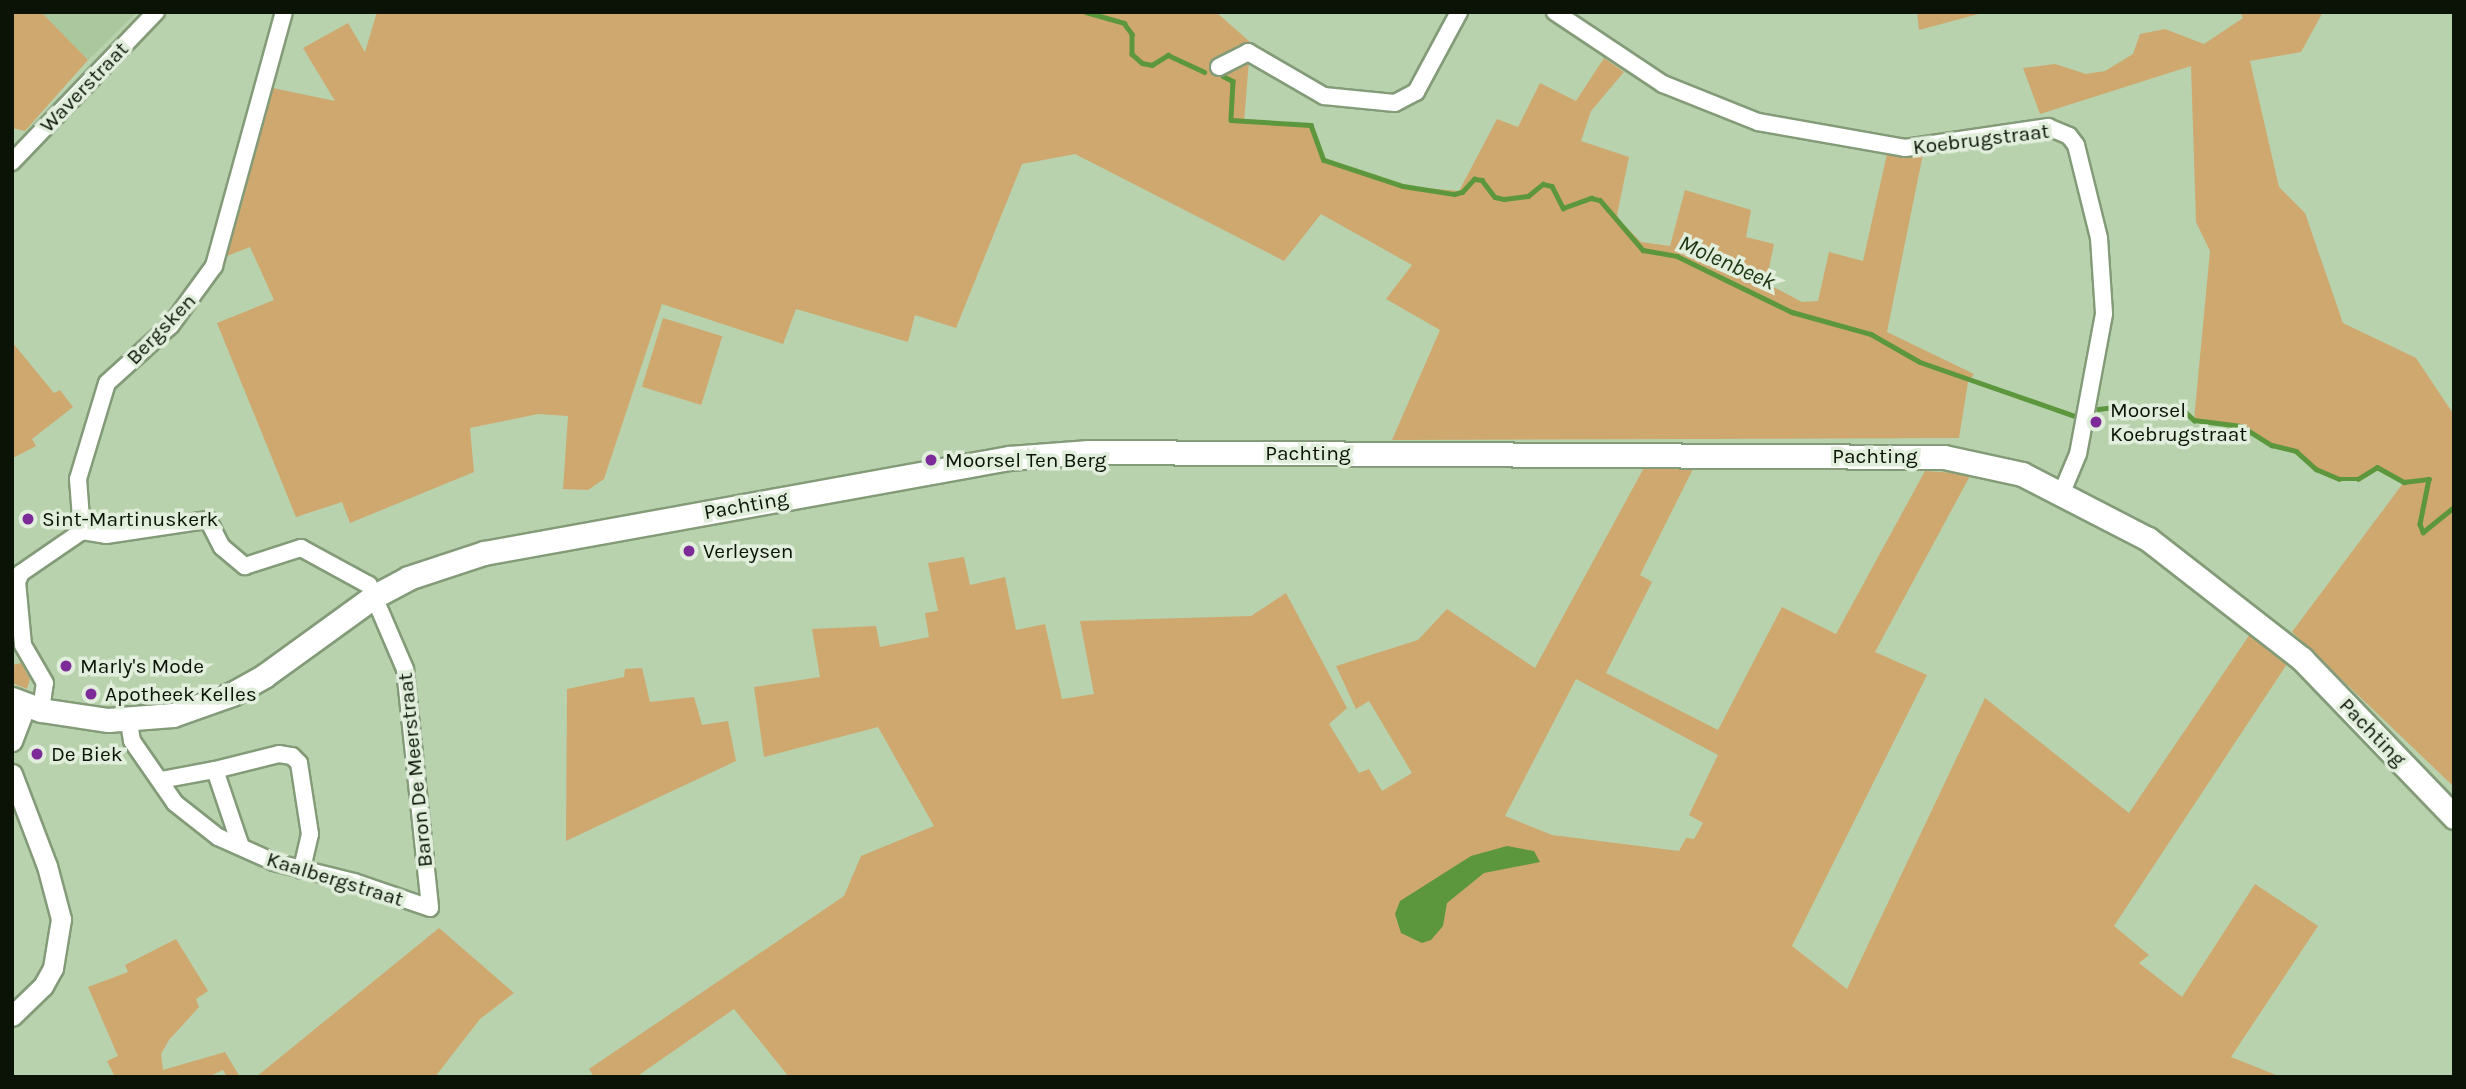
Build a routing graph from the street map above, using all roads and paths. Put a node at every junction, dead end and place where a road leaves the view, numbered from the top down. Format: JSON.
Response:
{"nodes":[{"id":1,"x":156,"y":12,"type":"edge"},
{"id":2,"x":284,"y":12,"type":"edge"},
{"id":3,"x":1459,"y":12,"type":"edge"},
{"id":4,"x":1555,"y":12,"type":"edge"},
{"id":5,"x":1219,"y":67,"type":"dead end"},
{"id":6,"x":12,"y":162,"type":"edge"},
{"id":7,"x":2062,"y":492,"type":"junction"},
{"id":8,"x":82,"y":531,"type":"junction"},
{"id":9,"x":373,"y":597,"type":"junction"},
{"id":10,"x":17,"y":638,"type":"edge"},
{"id":11,"x":26,"y":705,"type":"edge"},
{"id":12,"x":129,"y":721,"type":"junction"},
{"id":13,"x":12,"y":741,"type":"edge"},
{"id":14,"x":215,"y":770,"type":"junction"},
{"id":15,"x":12,"y":774,"type":"edge"},
{"id":16,"x":161,"y":780,"type":"junction"},
{"id":17,"x":2454,"y":817,"type":"edge"},
{"id":18,"x":241,"y":847,"type":"junction"},
{"id":19,"x":302,"y":870,"type":"junction"},
{"id":20,"x":430,"y":908,"type":"joint"},
{"id":21,"x":12,"y":1016,"type":"edge"}],
"edges":[{"from":1,"to":6,"type":"street","name":"Waverstraat"},
{"from":2,"to":8,"type":"street","name":"Bergsken"},
{"from":3,"to":5,"type":"street"},
{"from":4,"to":7,"type":"street","name":"Koebrugstraat"},
{"from":7,"to":9,"type":"main road","name":"Pachting"},
{"from":7,"to":17,"type":"main road","name":"Pachting"},
{"from":8,"to":9,"type":"street","name":"Baron De Meerstraat"},
{"from":8,"to":10,"type":"street"},
{"from":9,"to":12,"type":"main road","name":"Pachting"},
{"from":9,"to":20,"type":"street","name":"Baron De Meerstraat"},
{"from":10,"to":11,"type":"street"},
{"from":11,"to":12,"type":"main road","name":"Pachting"},
{"from":11,"to":13,"type":"street"},
{"from":12,"to":16,"type":"street","name":"Kaalbergstraat"},
{"from":14,"to":16,"type":"street"},
{"from":14,"to":18,"type":"street","name":"Kaalbergstraat"},
{"from":14,"to":19,"type":"street"},
{"from":15,"to":21,"type":"street"},
{"from":16,"to":18,"type":"street","name":"Kaalbergstraat"},
{"from":18,"to":19,"type":"street","name":"Kaalbergstraat"},
{"from":19,"to":20,"type":"street","name":"Kaalbergstraat"}]}
